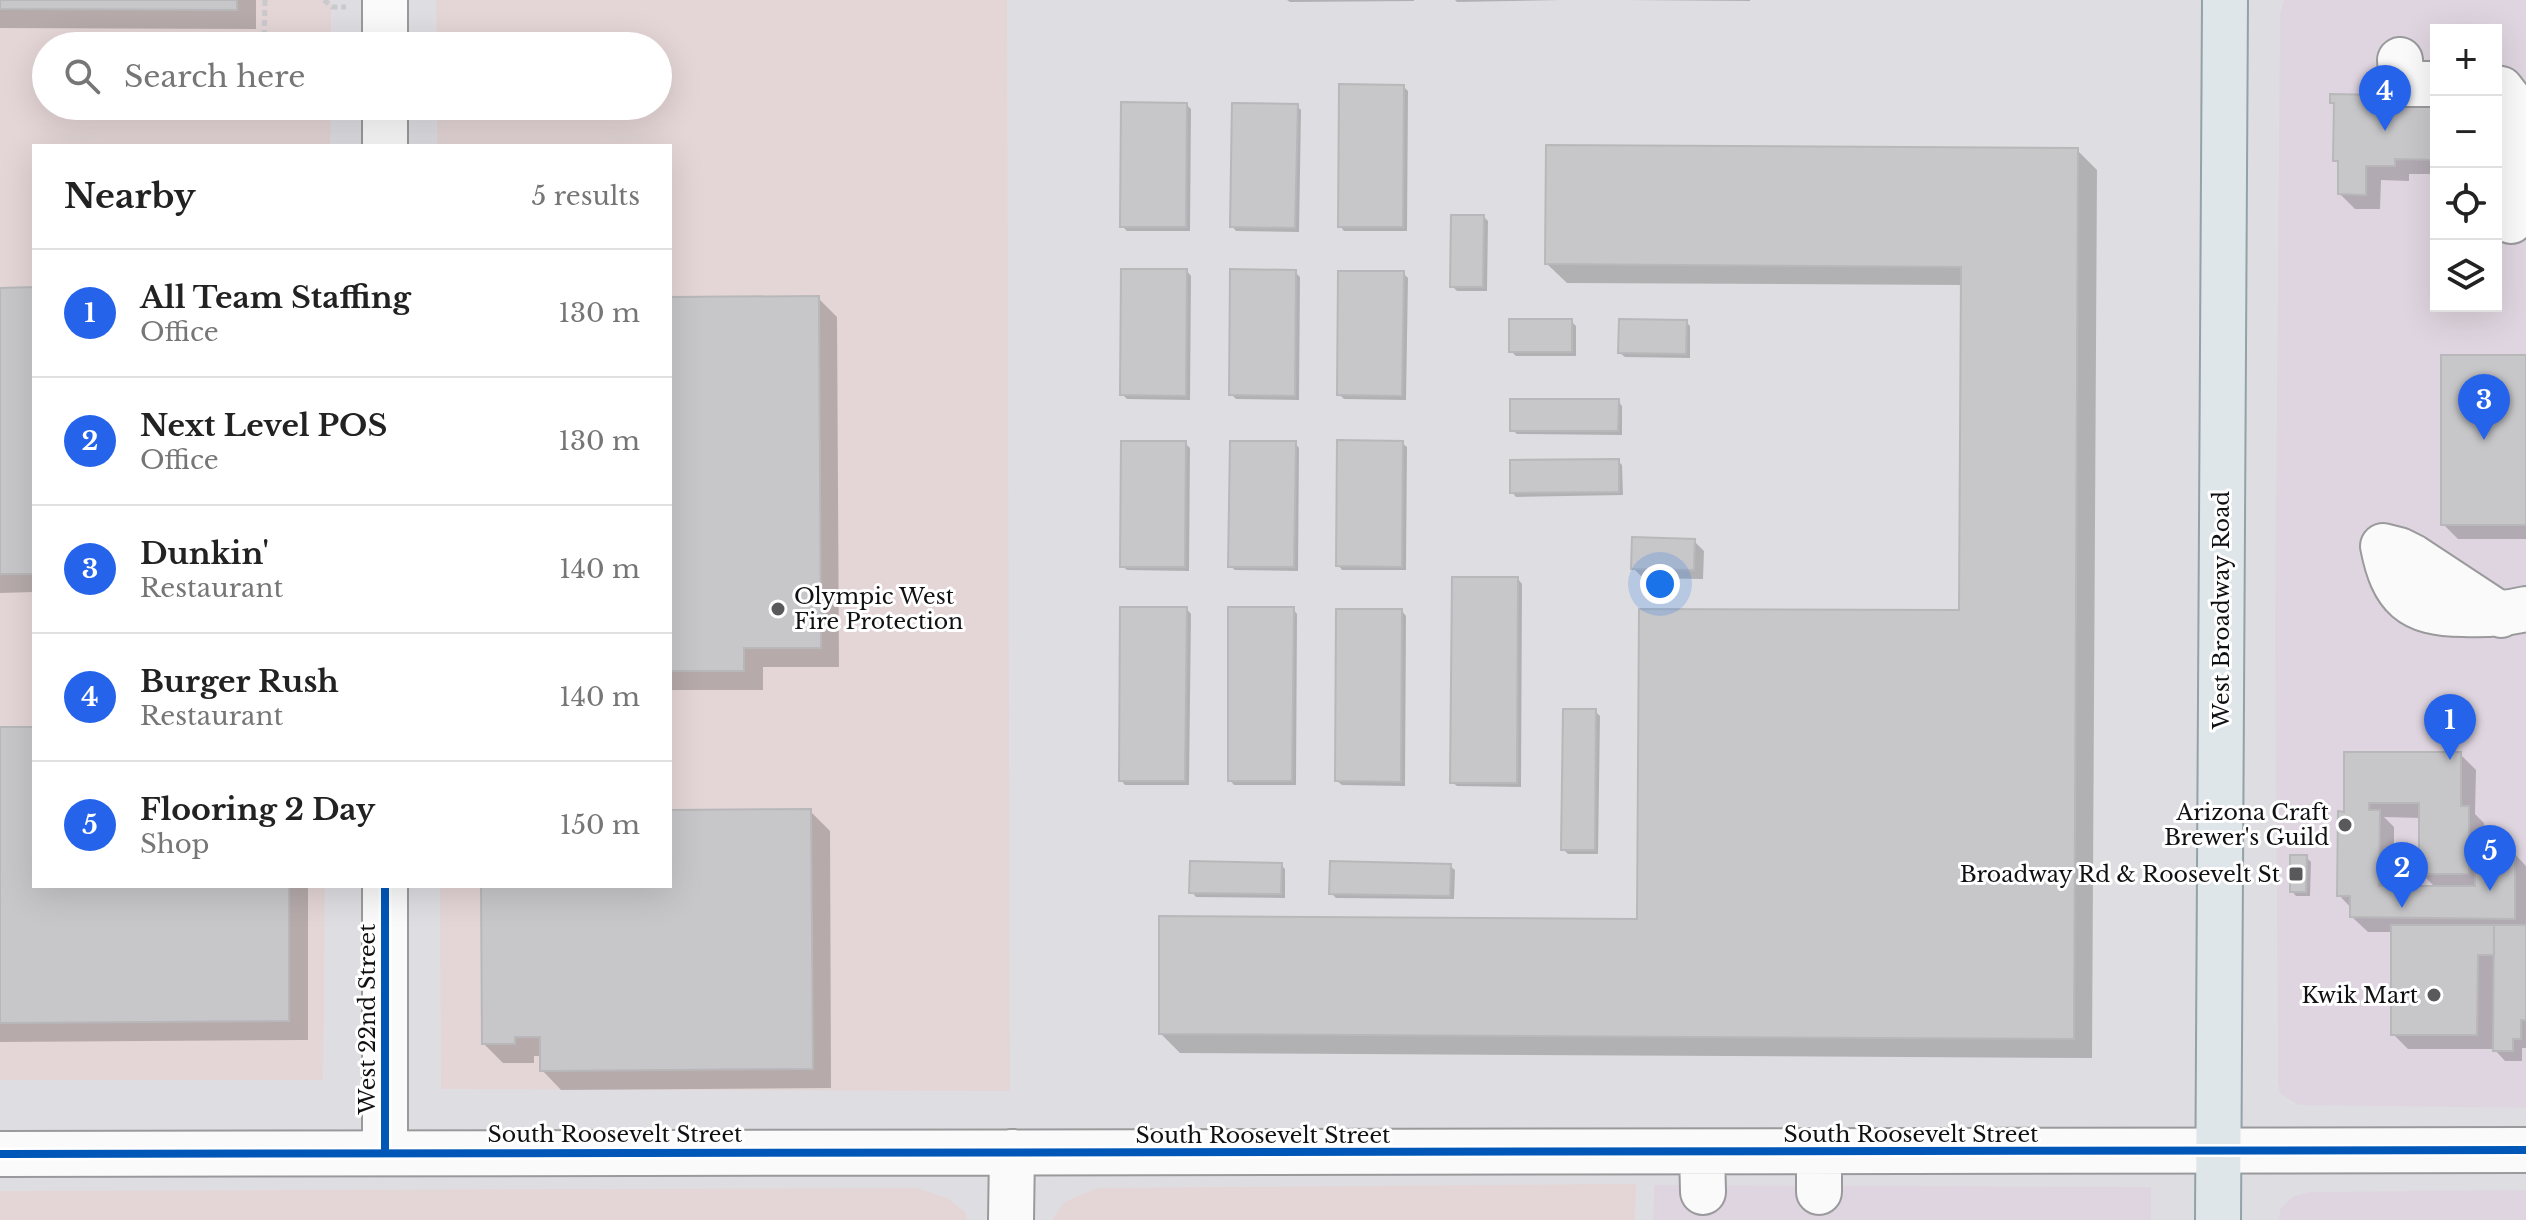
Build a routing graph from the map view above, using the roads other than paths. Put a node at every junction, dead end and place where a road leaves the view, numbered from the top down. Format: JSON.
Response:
{"nodes":[{"id":1,"x":2225,"y":0,"type":"edge"},
{"id":2,"x":370,"y":4,"type":"edge"},
{"id":3,"x":380,"y":32,"type":"edge"},
{"id":4,"x":2400,"y":60,"type":"dead end"},
{"id":5,"x":2430,"y":84,"type":"edge"},
{"id":6,"x":2502,"y":90,"type":"edge"},
{"id":7,"x":385,"y":120,"type":"edge"},
{"id":8,"x":385,"y":144,"type":"edge"},
{"id":9,"x":2511,"y":221,"type":"dead end"},
{"id":10,"x":2383,"y":546,"type":"dead end"},
{"id":11,"x":2514,"y":612,"type":"edge"},
{"id":12,"x":385,"y":888,"type":"edge"},
{"id":13,"x":2526,"y":1150,"type":"edge"},
{"id":14,"x":385,"y":1152,"type":"junction"},
{"id":15,"x":1012,"y":1152,"type":"junction"},
{"id":16,"x":2218,"y":1152,"type":"junction"},
{"id":17,"x":0,"y":1154,"type":"edge"},
{"id":18,"x":1011,"y":1220,"type":"edge"},
{"id":19,"x":2218,"y":1220,"type":"edge"}],
"edges":[{"from":1,"to":16,"type":"main road","name":"West Broadway Road"},
{"from":2,"to":3,"type":"street"},
{"from":4,"to":5,"type":"street"},
{"from":6,"to":9,"type":"street"},
{"from":7,"to":8,"type":"street"},
{"from":10,"to":11,"type":"street"},
{"from":12,"to":14,"type":"street","name":"West 22nd Street"},
{"from":13,"to":16,"type":"street","name":"South Roosevelt Street"},
{"from":14,"to":15,"type":"street","name":"South Roosevelt Street"},
{"from":14,"to":17,"type":"street","name":"South Roosevelt Street"},
{"from":15,"to":16,"type":"street","name":"South Roosevelt Street"},
{"from":15,"to":18,"type":"street"},
{"from":16,"to":19,"type":"main road","name":"West Broadway Road"}]}
